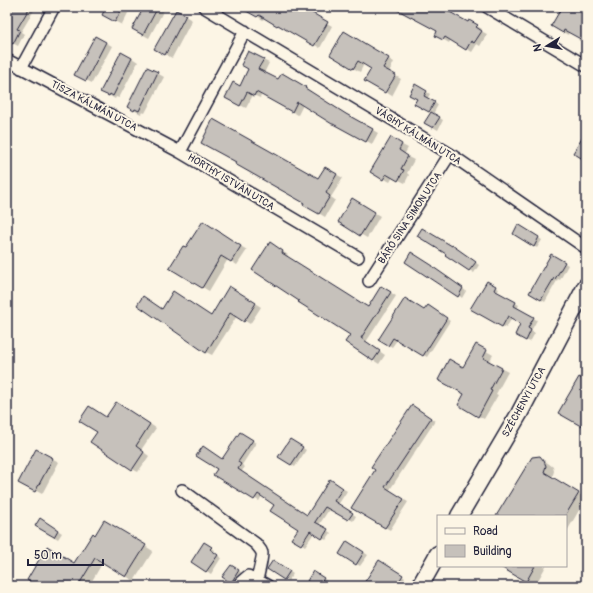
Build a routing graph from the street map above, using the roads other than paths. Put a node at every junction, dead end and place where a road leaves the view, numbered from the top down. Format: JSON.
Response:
{"nodes":[{"id":1,"x":54,"y":7,"type":"edge"},
{"id":2,"x":204,"y":7,"type":"edge"},
{"id":3,"x":486,"y":7,"type":"edge"},
{"id":4,"x":245,"y":31,"type":"junction"},
{"id":5,"x":7,"y":60,"type":"edge"},
{"id":6,"x":586,"y":66,"type":"edge"},
{"id":7,"x":21,"y":68,"type":"junction"},
{"id":8,"x":180,"y":152,"type":"junction"},
{"id":9,"x":450,"y":154,"type":"junction"},
{"id":10,"x":586,"y":248,"type":"edge"},
{"id":11,"x":358,"y":257,"type":"dead end"},
{"id":12,"x":369,"y":281,"type":"dead end"},
{"id":13,"x":586,"y":286,"type":"edge"},
{"id":14,"x":182,"y":490,"type":"dead end"},
{"id":15,"x":460,"y":515,"type":"edge"},
{"id":16,"x":437,"y":556,"type":"edge"},
{"id":17,"x":257,"y":580,"type":"junction"},
{"id":18,"x":239,"y":586,"type":"edge"},
{"id":19,"x":268,"y":586,"type":"edge"},
{"id":20,"x":420,"y":586,"type":"edge"}],
"edges":[{"from":1,"to":7,"type":"street"},
{"from":2,"to":4,"type":"street","name":"VÁGHY KÁLMÁN UTCA"},
{"from":3,"to":6,"type":"street"},
{"from":4,"to":8,"type":"street","name":"HORTHY ISTVÁN UTCA"},
{"from":4,"to":9,"type":"street","name":"VÁGHY KÁLMÁN UTCA"},
{"from":5,"to":7,"type":"street","name":"TISZA KÁLMÁN UTCA"},
{"from":7,"to":8,"type":"street","name":"TISZA KÁLMÁN UTCA"},
{"from":8,"to":11,"type":"street","name":"HORTHY ISTVÁN UTCA"},
{"from":9,"to":10,"type":"street","name":"VÁGHY KÁLMÁN UTCA"},
{"from":9,"to":12,"type":"street","name":"BÁRÓ SINA SIMON UTCA"},
{"from":13,"to":15,"type":"street","name":"SZÉCHENYI UTCA"},
{"from":14,"to":17,"type":"street"},
{"from":16,"to":20,"type":"street"},
{"from":17,"to":18,"type":"street"},
{"from":17,"to":19,"type":"street"}]}
